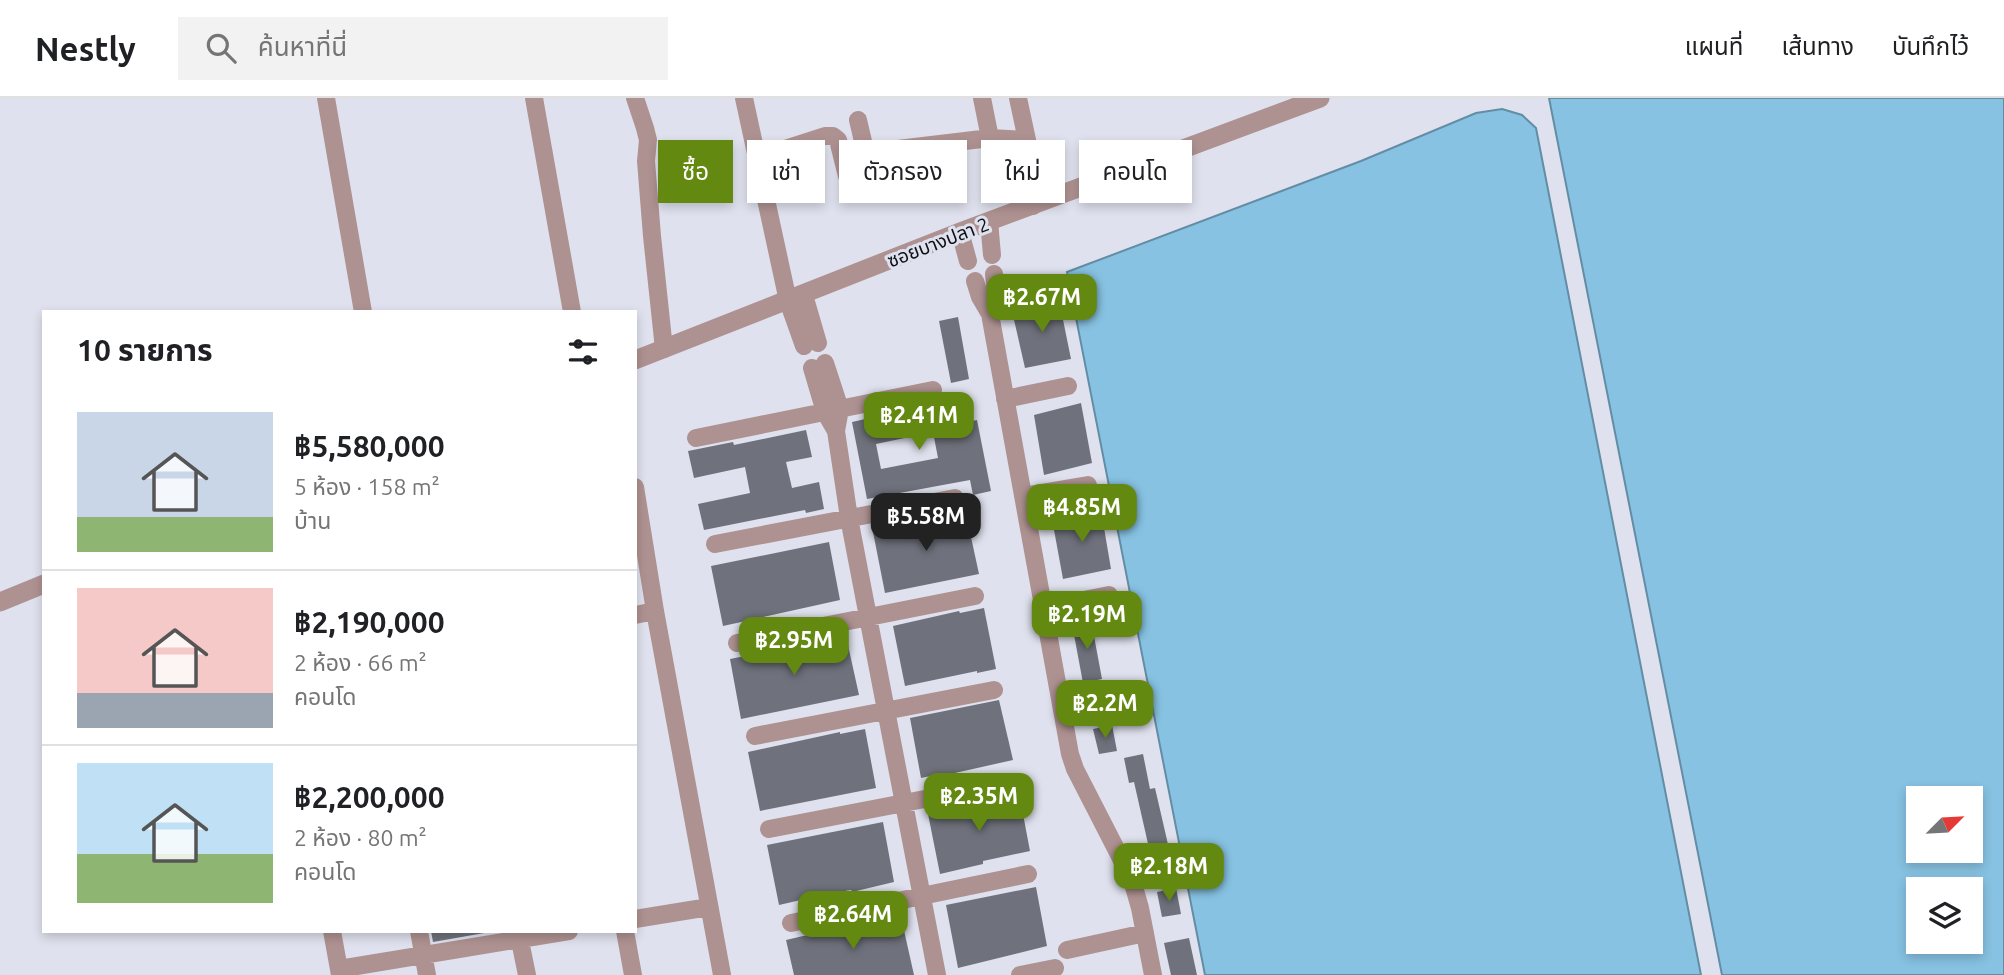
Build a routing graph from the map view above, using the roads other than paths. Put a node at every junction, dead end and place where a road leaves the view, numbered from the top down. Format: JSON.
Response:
{"nodes":[{"id":1,"x":326,"y":98,"type":"edge"},
{"id":2,"x":534,"y":98,"type":"edge"},
{"id":3,"x":635,"y":98,"type":"edge"},
{"id":4,"x":744,"y":98,"type":"edge"},
{"id":5,"x":982,"y":98,"type":"edge"},
{"id":6,"x":1018,"y":98,"type":"edge"},
{"id":7,"x":1320,"y":98,"type":"edge"},
{"id":8,"x":858,"y":120,"type":"dead end"},
{"id":9,"x":990,"y":138,"type":"junction"},
{"id":10,"x":753,"y":140,"type":"edge"},
{"id":11,"x":813,"y":140,"type":"edge"},
{"id":12,"x":863,"y":140,"type":"edge"},
{"id":13,"x":1027,"y":140,"type":"joint"},
{"id":14,"x":967,"y":141,"type":"edge"},
{"id":15,"x":839,"y":144,"type":"edge"},
{"id":16,"x":770,"y":203,"type":"edge"},
{"id":17,"x":1033,"y":203,"type":"edge"},
{"id":18,"x":1033,"y":206,"type":"junction"},
{"id":19,"x":989,"y":221,"type":"junction"},
{"id":20,"x":960,"y":232,"type":"junction"},
{"id":21,"x":992,"y":255,"type":"dead end"},
{"id":22,"x":968,"y":261,"type":"dead end"},
{"id":23,"x":994,"y":274,"type":"dead end"},
{"id":24,"x":1051,"y":283,"type":"dead end"},
{"id":25,"x":984,"y":291,"type":"junction"},
{"id":26,"x":796,"y":298,"type":"junction"},
{"id":27,"x":363,"y":310,"type":"edge"},
{"id":28,"x":572,"y":310,"type":"edge"},
{"id":29,"x":811,"y":344,"type":"dead end"},
{"id":30,"x":664,"y":349,"type":"junction"},
{"id":31,"x":637,"y":359,"type":"edge"},
{"id":32,"x":818,"y":366,"type":"dead end"},
{"id":33,"x":1068,"y":386,"type":"dead end"},
{"id":34,"x":933,"y":390,"type":"dead end"},
{"id":35,"x":1005,"y":399,"type":"junction"},
{"id":36,"x":832,"y":411,"type":"junction"},
{"id":37,"x":696,"y":438,"type":"dead end"},
{"id":38,"x":1088,"y":485,"type":"dead end"},
{"id":39,"x":1023,"y":496,"type":"junction"},
{"id":40,"x":955,"y":498,"type":"dead end"},
{"id":41,"x":637,"y":499,"type":"edge"},
{"id":42,"x":849,"y":518,"type":"junction"},
{"id":43,"x":715,"y":544,"type":"dead end"},
{"id":44,"x":42,"y":585,"type":"edge"},
{"id":45,"x":1109,"y":595,"type":"dead end"},
{"id":46,"x":975,"y":596,"type":"dead end"},
{"id":47,"x":0,"y":602,"type":"edge"},
{"id":48,"x":1043,"y":608,"type":"junction"},
{"id":49,"x":655,"y":611,"type":"junction"},
{"id":50,"x":637,"y":615,"type":"edge"},
{"id":51,"x":868,"y":617,"type":"junction"},
{"id":52,"x":737,"y":643,"type":"dead end"},
{"id":53,"x":994,"y":690,"type":"dead end"},
{"id":54,"x":1128,"y":697,"type":"dead end"},
{"id":55,"x":1062,"y":710,"type":"junction"},
{"id":56,"x":886,"y":711,"type":"junction"},
{"id":57,"x":755,"y":736,"type":"dead end"},
{"id":58,"x":1013,"y":782,"type":"dead end"},
{"id":59,"x":904,"y":803,"type":"junction"},
{"id":60,"x":769,"y":830,"type":"dead end"},
{"id":61,"x":1028,"y":874,"type":"dead end"},
{"id":62,"x":922,"y":896,"type":"junction"},
{"id":63,"x":709,"y":907,"type":"junction"},
{"id":64,"x":637,"y":919,"type":"edge"},
{"id":65,"x":791,"y":923,"type":"dead end"},
{"id":66,"x":332,"y":933,"type":"edge"},
{"id":67,"x":419,"y":933,"type":"edge"},
{"id":68,"x":549,"y":933,"type":"edge"},
{"id":69,"x":625,"y":933,"type":"edge"},
{"id":70,"x":1145,"y":933,"type":"junction"},
{"id":71,"x":519,"y":936,"type":"edge"},
{"id":72,"x":1067,"y":950,"type":"dead end"},
{"id":73,"x":424,"y":955,"type":"junction"},
{"id":74,"x":1055,"y":968,"type":"dead end"},
{"id":75,"x":339,"y":972,"type":"edge"},
{"id":76,"x":427,"y":975,"type":"edge"},
{"id":77,"x":527,"y":975,"type":"edge"},
{"id":78,"x":633,"y":975,"type":"edge"},
{"id":79,"x":722,"y":975,"type":"edge"},
{"id":80,"x":937,"y":975,"type":"edge"},
{"id":81,"x":1020,"y":975,"type":"edge"},
{"id":82,"x":1153,"y":975,"type":"edge"}],
"edges":[{"from":1,"to":27,"type":"street"},
{"from":2,"to":28,"type":"street"},
{"from":3,"to":30,"type":"street"},
{"from":4,"to":10,"type":"street"},
{"from":5,"to":9,"type":"street"},
{"from":6,"to":13,"type":"street"},
{"from":7,"to":18,"type":"street","name":"ซอยบางปลา 2"},
{"from":8,"to":12,"type":"street"},
{"from":9,"to":13,"type":"street"},
{"from":9,"to":14,"type":"street"},
{"from":11,"to":15,"type":"street"},
{"from":16,"to":26,"type":"street"},
{"from":17,"to":18,"type":"street"},
{"from":18,"to":19,"type":"street","name":"ซอยบางปลา 2"},
{"from":19,"to":20,"type":"street","name":"ซอยบางปลา 2"},
{"from":19,"to":21,"type":"street"},
{"from":20,"to":22,"type":"street"},
{"from":20,"to":26,"type":"street","name":"ซอยบางปลา 2"},
{"from":23,"to":25,"type":"street"},
{"from":24,"to":25,"type":"street"},
{"from":25,"to":35,"type":"street"},
{"from":26,"to":29,"type":"street"},
{"from":26,"to":30,"type":"street","name":"ซอยบางปลา 2"},
{"from":30,"to":31,"type":"street","name":"ซอยบางปลา 2"},
{"from":32,"to":36,"type":"street"},
{"from":33,"to":35,"type":"street"},
{"from":34,"to":36,"type":"street"},
{"from":35,"to":39,"type":"street"},
{"from":36,"to":37,"type":"street"},
{"from":36,"to":42,"type":"street"},
{"from":38,"to":39,"type":"street"},
{"from":39,"to":48,"type":"street"},
{"from":40,"to":42,"type":"street"},
{"from":41,"to":49,"type":"street"},
{"from":42,"to":43,"type":"street"},
{"from":42,"to":51,"type":"street"},
{"from":44,"to":47,"type":"street"},
{"from":45,"to":48,"type":"street"},
{"from":46,"to":51,"type":"street"},
{"from":48,"to":55,"type":"street"},
{"from":49,"to":50,"type":"street"},
{"from":49,"to":63,"type":"street"},
{"from":51,"to":52,"type":"street"},
{"from":51,"to":56,"type":"street"},
{"from":53,"to":56,"type":"street"},
{"from":54,"to":55,"type":"street"},
{"from":55,"to":70,"type":"street"},
{"from":56,"to":57,"type":"street"},
{"from":56,"to":59,"type":"street"},
{"from":58,"to":59,"type":"street"},
{"from":59,"to":60,"type":"street"},
{"from":59,"to":62,"type":"street"},
{"from":61,"to":62,"type":"street"},
{"from":62,"to":65,"type":"street"},
{"from":62,"to":80,"type":"street"},
{"from":63,"to":64,"type":"street"},
{"from":63,"to":79,"type":"street"},
{"from":66,"to":75,"type":"street"},
{"from":67,"to":73,"type":"street"},
{"from":68,"to":71,"type":"street"},
{"from":69,"to":78,"type":"street"},
{"from":70,"to":72,"type":"street"},
{"from":70,"to":82,"type":"street"},
{"from":71,"to":73,"type":"street"},
{"from":71,"to":77,"type":"street"},
{"from":73,"to":75,"type":"street"},
{"from":73,"to":76,"type":"street"},
{"from":74,"to":81,"type":"street"}]}
